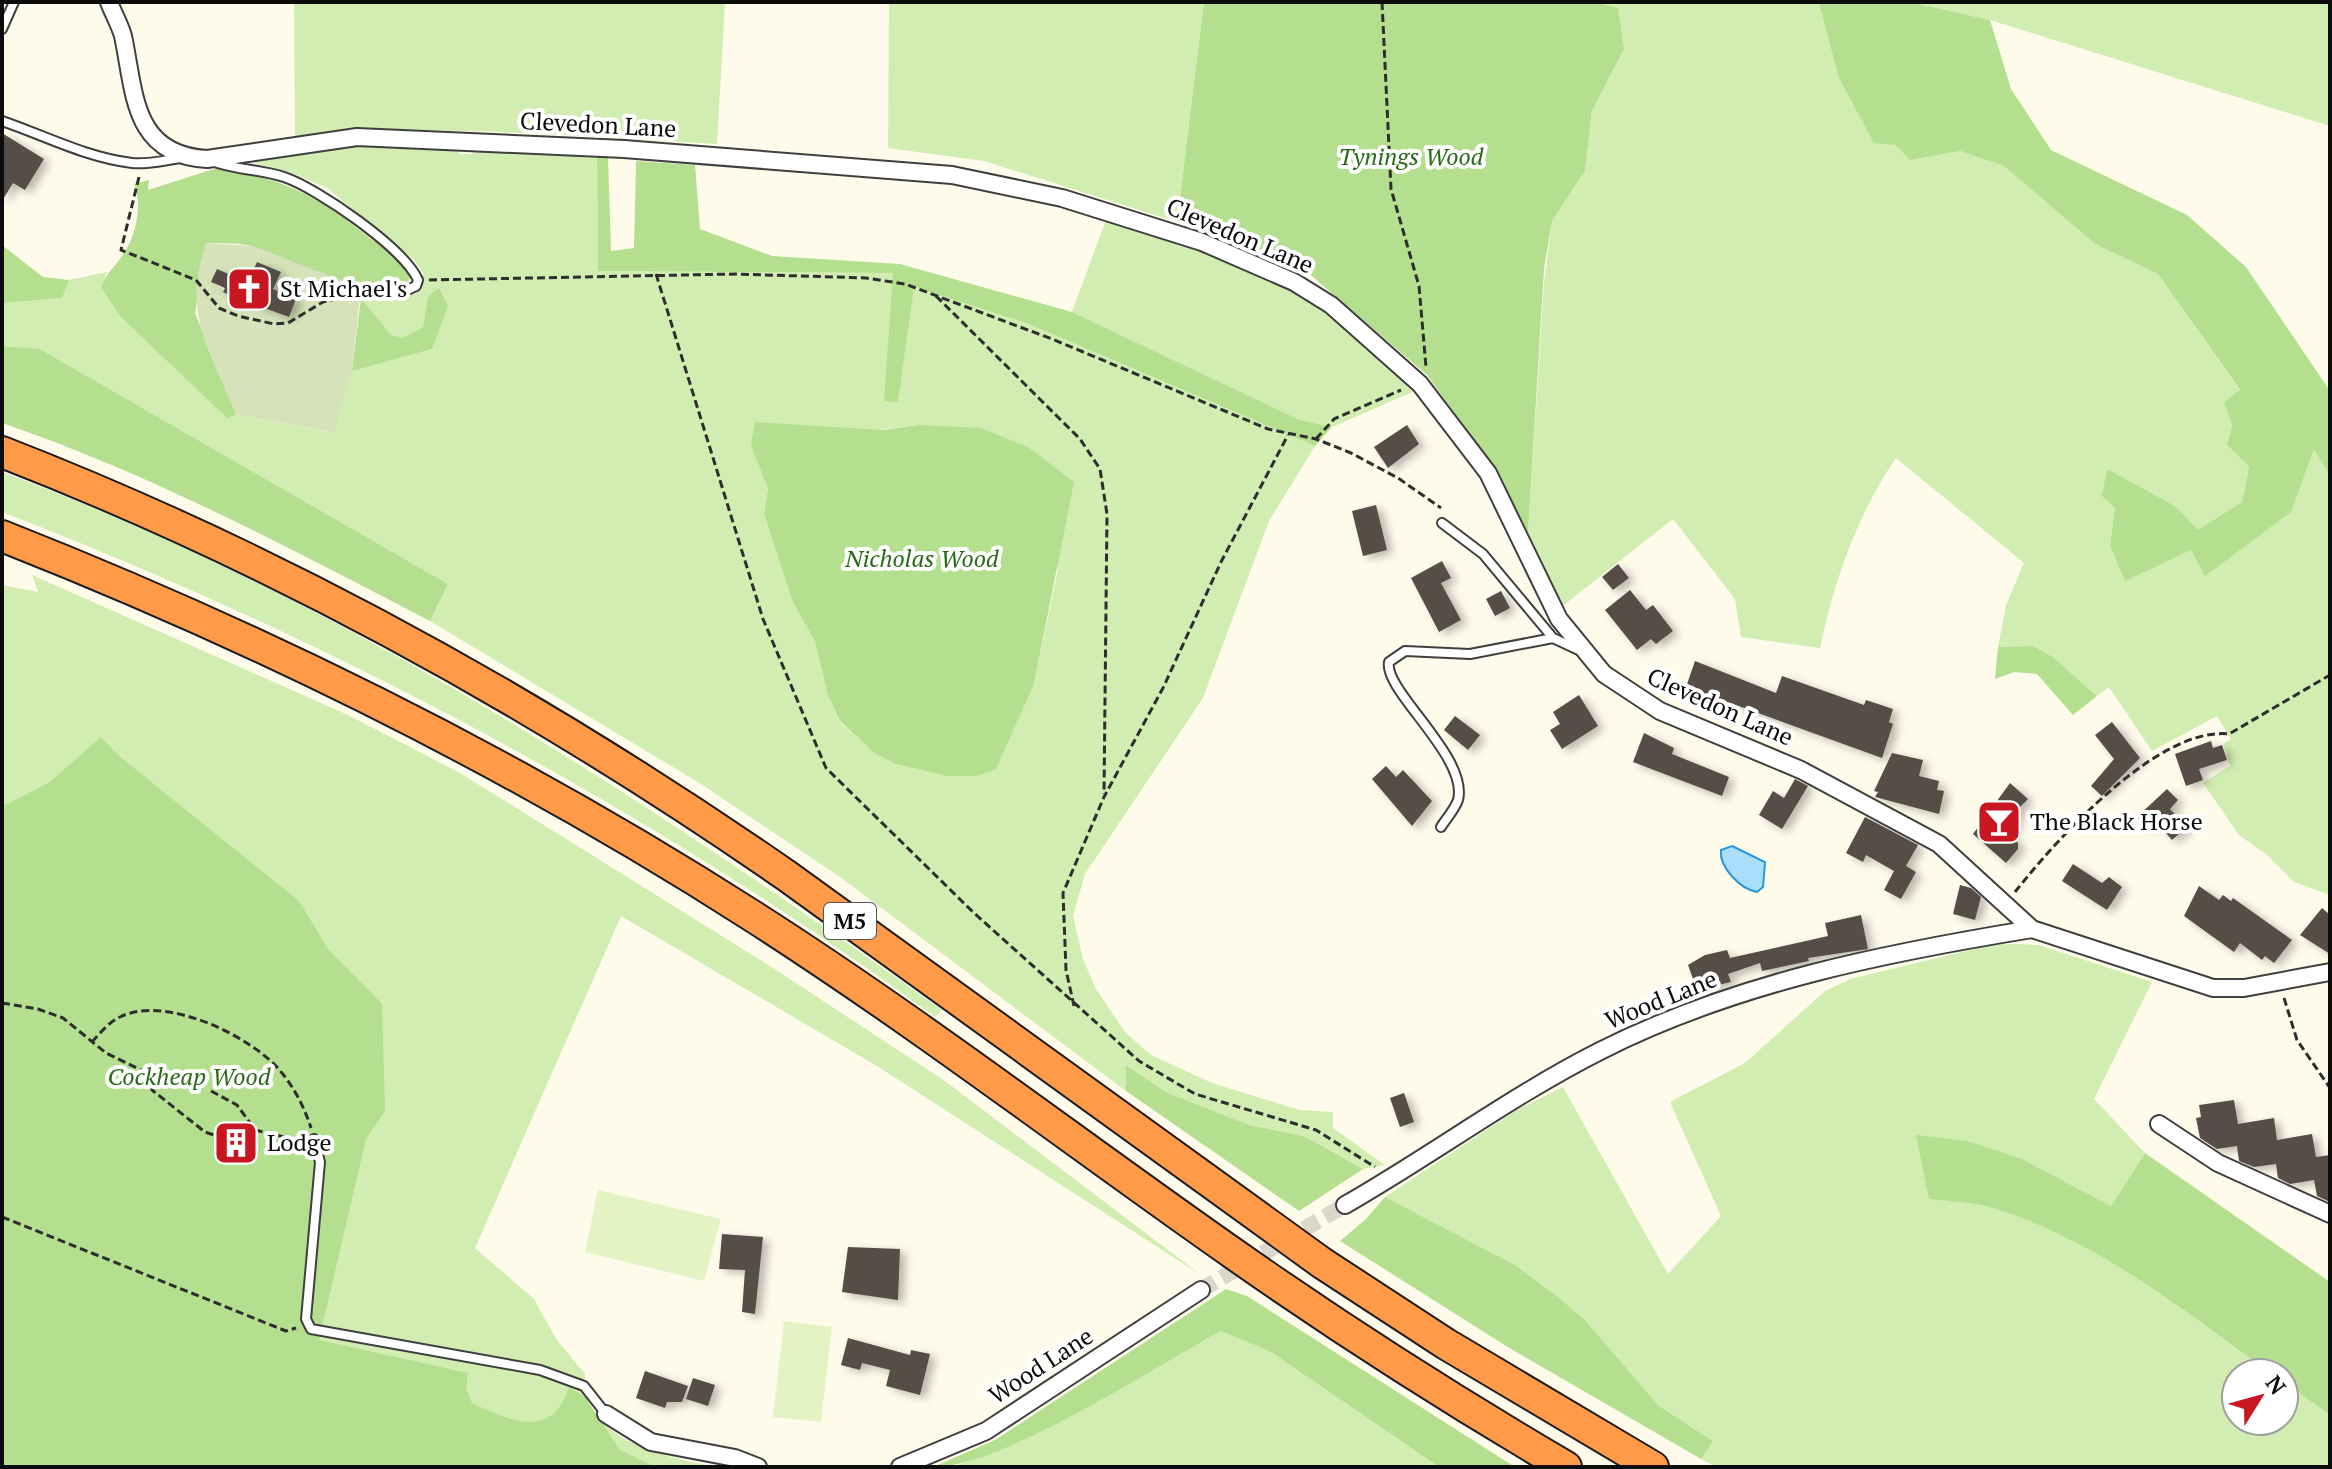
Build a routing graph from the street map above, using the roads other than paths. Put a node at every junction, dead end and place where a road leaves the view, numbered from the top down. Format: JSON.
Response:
{"nodes":[{"id":1,"x":14,"y":2,"type":"edge"},
{"id":2,"x":109,"y":2,"type":"edge"},
{"id":3,"x":2,"y":29,"type":"edge"},
{"id":4,"x":2,"y":121,"type":"edge"},
{"id":5,"x":186,"y":157,"type":"junction"},
{"id":6,"x":207,"y":159,"type":"junction"},
{"id":7,"x":350,"y":293,"type":"road end"},
{"id":8,"x":2,"y":452,"type":"edge"},
{"id":9,"x":1442,"y":523,"type":"dead end"},
{"id":10,"x":2,"y":536,"type":"edge"},
{"id":11,"x":1553,"y":638,"type":"junction"},
{"id":12,"x":1583,"y":652,"type":"junction"},
{"id":13,"x":1441,"y":827,"type":"dead end"},
{"id":14,"x":2032,"y":929,"type":"junction"},
{"id":15,"x":2330,"y":972,"type":"edge"},
{"id":16,"x":2159,"y":1124,"type":"dead end"},
{"id":17,"x":314,"y":1139,"type":"road end"},
{"id":18,"x":1345,"y":1205,"type":"tunnel mouth"},
{"id":19,"x":2330,"y":1214,"type":"edge"},
{"id":20,"x":1201,"y":1290,"type":"tunnel mouth"},
{"id":21,"x":606,"y":1414,"type":"joint"},
{"id":22,"x":758,"y":1467,"type":"edge"},
{"id":23,"x":900,"y":1467,"type":"edge"},
{"id":24,"x":1566,"y":1467,"type":"edge"},
{"id":25,"x":1653,"y":1467,"type":"edge"}],
"edges":[{"from":1,"to":3,"type":"lane"},
{"from":2,"to":5,"type":"street"},
{"from":4,"to":5,"type":"lane"},
{"from":5,"to":6,"type":"street","name":"Clevedon Lane"},
{"from":6,"to":7,"type":"lane"},
{"from":6,"to":12,"type":"street","name":"Clevedon Lane"},
{"from":8,"to":25,"type":"highway","number":"M5"},
{"from":9,"to":11,"type":"lane"},
{"from":10,"to":24,"type":"highway","number":"M5"},
{"from":11,"to":12,"type":"lane"},
{"from":11,"to":13,"type":"lane"},
{"from":12,"to":14,"type":"street","name":"Clevedon Lane"},
{"from":14,"to":15,"type":"street","name":"Clevedon Lane"},
{"from":14,"to":18,"type":"street","name":"Wood Lane"},
{"from":16,"to":19,"type":"street"},
{"from":17,"to":21,"type":"lane"},
{"from":20,"to":23,"type":"street","name":"Wood Lane"},
{"from":21,"to":22,"type":"street"}]}
